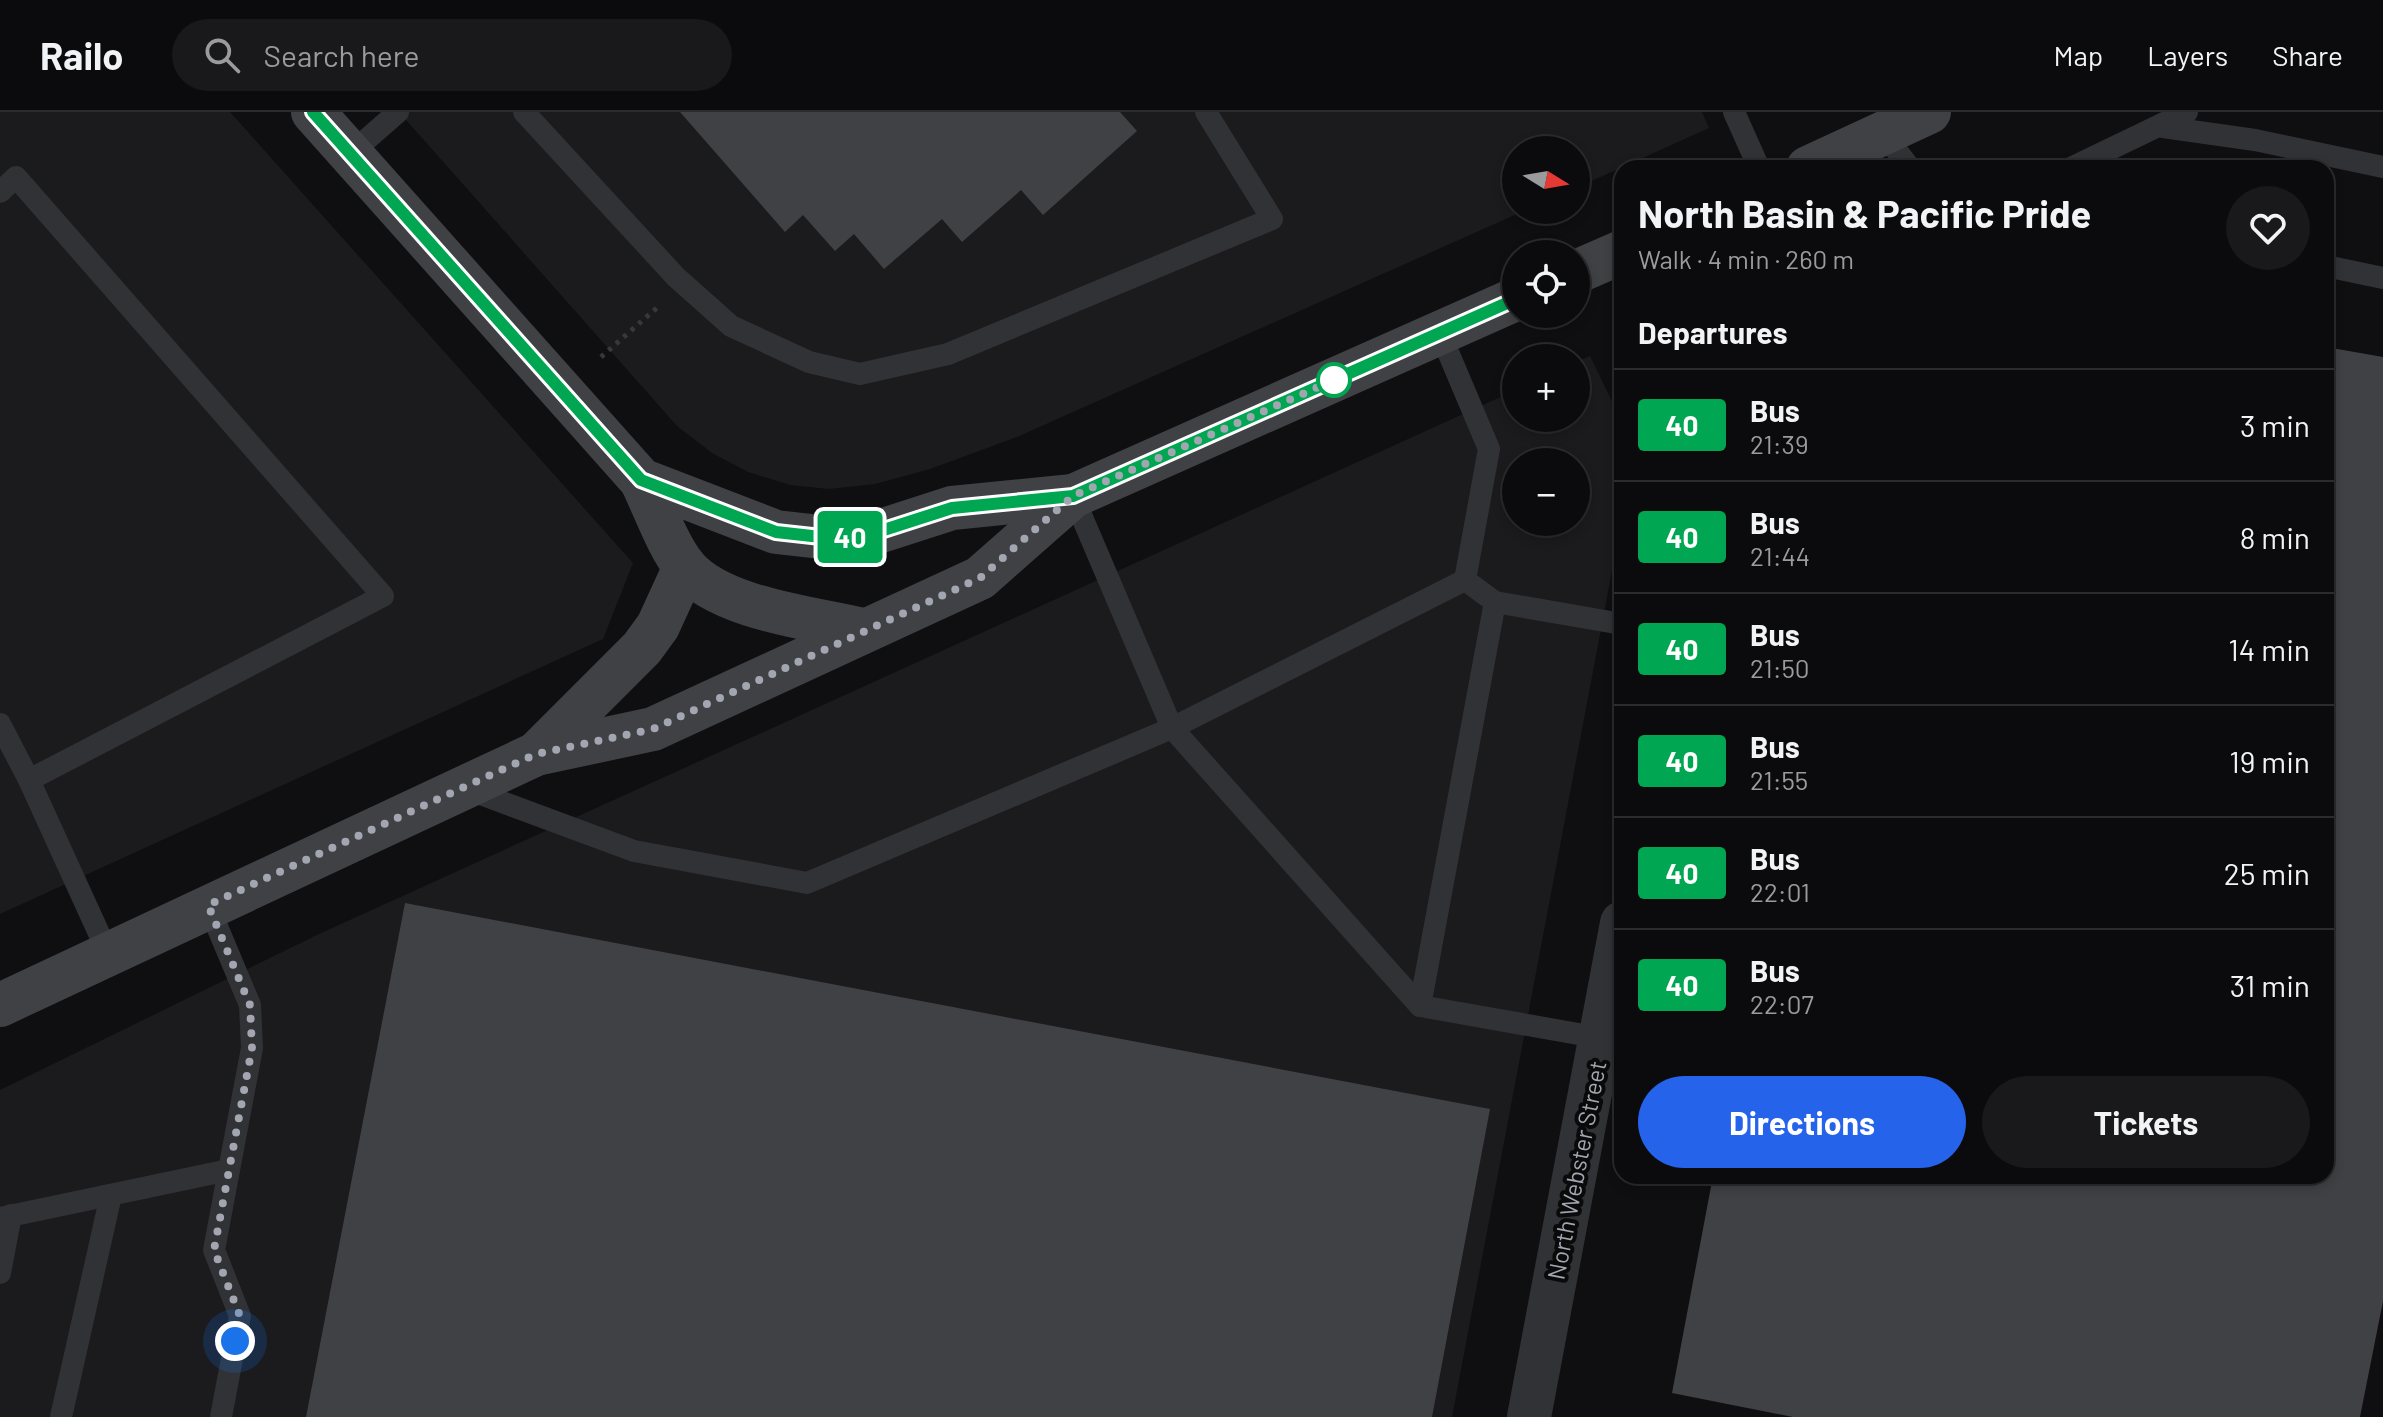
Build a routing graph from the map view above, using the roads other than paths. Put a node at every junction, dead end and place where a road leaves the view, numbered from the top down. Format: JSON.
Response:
{"nodes":[{"id":1,"x":313,"y":112,"type":"edge"},
{"id":2,"x":398,"y":112,"type":"edge"},
{"id":3,"x":524,"y":112,"type":"edge"},
{"id":4,"x":1734,"y":112,"type":"edge"},
{"id":5,"x":1929,"y":112,"type":"edge"},
{"id":6,"x":2187,"y":112,"type":"edge"},
{"id":7,"x":1210,"y":113,"type":"edge"},
{"id":8,"x":2163,"y":127,"type":"junction"},
{"id":9,"x":1883,"y":133,"type":"junction"},
{"id":10,"x":350,"y":154,"type":"junction"},
{"id":11,"x":1755,"y":160,"type":"edge"},
{"id":12,"x":1825,"y":160,"type":"edge"},
{"id":13,"x":1904,"y":160,"type":"edge"},
{"id":14,"x":2089,"y":160,"type":"edge"},
{"id":15,"x":2383,"y":167,"type":"edge"},
{"id":16,"x":0,"y":192,"type":"edge"},
{"id":17,"x":1614,"y":255,"type":"edge"},
{"id":18,"x":1590,"y":266,"type":"edge"},
{"id":19,"x":2334,"y":268,"type":"edge"},
{"id":20,"x":2383,"y":278,"type":"edge"},
{"id":21,"x":1502,"y":305,"type":"edge"},
{"id":22,"x":1440,"y":333,"type":"junction"},
{"id":23,"x":641,"y":480,"type":"junction"},
{"id":24,"x":1073,"y":496,"type":"junction"},
{"id":25,"x":685,"y":567,"type":"junction"},
{"id":26,"x":1465,"y":580,"type":"junction"},
{"id":27,"x":1495,"y":602,"type":"junction"},
{"id":28,"x":1614,"y":623,"type":"edge"},
{"id":29,"x":863,"y":630,"type":"junction"},
{"id":30,"x":0,"y":724,"type":"edge"},
{"id":31,"x":1172,"y":728,"type":"junction"},
{"id":32,"x":536,"y":754,"type":"junction"},
{"id":33,"x":29,"y":780,"type":"junction"},
{"id":34,"x":462,"y":787,"type":"junction"},
{"id":35,"x":208,"y":905,"type":"junction"},
{"id":36,"x":108,"y":953,"type":"junction"},
{"id":37,"x":1614,"y":967,"type":"edge"},
{"id":38,"x":0,"y":1005,"type":"edge"},
{"id":39,"x":1420,"y":1006,"type":"junction"},
{"id":40,"x":1601,"y":1038,"type":"junction"},
{"id":41,"x":229,"y":1170,"type":"junction"},
{"id":42,"x":111,"y":1195,"type":"junction"},
{"id":43,"x":5,"y":1216,"type":"edge"},
{"id":44,"x":0,"y":1273,"type":"edge"},
{"id":45,"x":61,"y":1417,"type":"edge"},
{"id":46,"x":221,"y":1417,"type":"edge"},
{"id":47,"x":1529,"y":1417,"type":"edge"}],
"edges":[{"from":1,"to":10,"type":"main road"},
{"from":2,"to":10,"type":"lane"},
{"from":3,"to":7,"type":"lane"},
{"from":4,"to":11,"type":"lane"},
{"from":5,"to":9,"type":"main road"},
{"from":6,"to":8,"type":"lane"},
{"from":8,"to":14,"type":"lane"},
{"from":8,"to":15,"type":"lane"},
{"from":9,"to":12,"type":"main road"},
{"from":9,"to":13,"type":"lane"},
{"from":10,"to":23,"type":"main road"},
{"from":16,"to":33,"type":"lane"},
{"from":17,"to":18,"type":"main road"},
{"from":19,"to":20,"type":"lane"},
{"from":21,"to":22,"type":"main road"},
{"from":22,"to":24,"type":"main road"},
{"from":22,"to":26,"type":"lane"},
{"from":23,"to":24,"type":"main road"},
{"from":23,"to":25,"type":"main road"},
{"from":24,"to":29,"type":"main road"},
{"from":24,"to":31,"type":"lane"},
{"from":25,"to":29,"type":"main road"},
{"from":25,"to":32,"type":"main road"},
{"from":26,"to":27,"type":"lane"},
{"from":26,"to":31,"type":"lane"},
{"from":27,"to":28,"type":"lane"},
{"from":27,"to":39,"type":"lane"},
{"from":29,"to":32,"type":"main road"},
{"from":30,"to":33,"type":"lane"},
{"from":31,"to":34,"type":"lane"},
{"from":31,"to":39,"type":"lane"},
{"from":32,"to":34,"type":"main road"},
{"from":33,"to":36,"type":"lane"},
{"from":34,"to":35,"type":"main road"},
{"from":35,"to":36,"type":"main road"},
{"from":35,"to":41,"type":"lane"},
{"from":36,"to":38,"type":"main road"},
{"from":37,"to":40,"type":"street","name":"North Webster Street"},
{"from":39,"to":40,"type":"lane"},
{"from":40,"to":47,"type":"street","name":"North Webster Street"},
{"from":41,"to":42,"type":"lane"},
{"from":41,"to":46,"type":"lane"},
{"from":42,"to":43,"type":"lane"},
{"from":42,"to":45,"type":"lane"},
{"from":43,"to":44,"type":"lane"}]}
